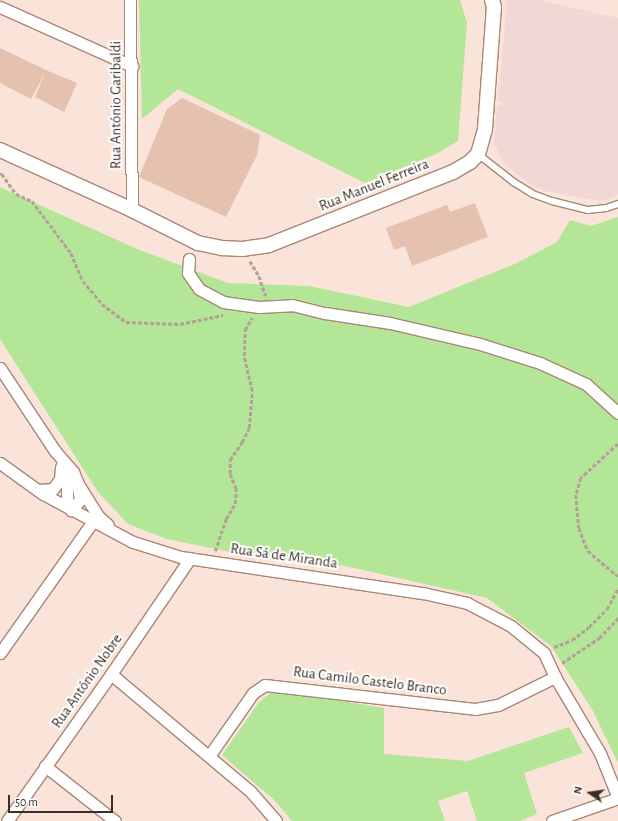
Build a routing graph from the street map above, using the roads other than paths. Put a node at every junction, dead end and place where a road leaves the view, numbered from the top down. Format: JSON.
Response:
{"nodes":[{"id":1,"x":130,"y":0,"type":"edge"},
{"id":2,"x":492,"y":0,"type":"edge"},
{"id":3,"x":0,"y":7,"type":"edge"},
{"id":4,"x":132,"y":66,"type":"junction"},
{"id":5,"x":0,"y":150,"type":"edge"},
{"id":6,"x":478,"y":154,"type":"junction"},
{"id":7,"x":618,"y":204,"type":"edge"},
{"id":8,"x":132,"y":210,"type":"junction"},
{"id":9,"x":190,"y":259,"type":"dead end"},
{"id":10,"x":0,"y":368,"type":"edge"},
{"id":11,"x":618,"y":413,"type":"edge"},
{"id":12,"x":55,"y":451,"type":"junction"},
{"id":13,"x":61,"y":462,"type":"junction"},
{"id":14,"x":1,"y":466,"type":"edge"},
{"id":15,"x":78,"y":484,"type":"junction"},
{"id":16,"x":38,"y":490,"type":"junction"},
{"id":17,"x":71,"y":510,"type":"junction"},
{"id":18,"x":94,"y":516,"type":"junction"},
{"id":19,"x":190,"y":558,"type":"junction"},
{"id":20,"x":0,"y":653,"type":"edge"},
{"id":21,"x":553,"y":673,"type":"junction"},
{"id":22,"x":111,"y":674,"type":"junction"},
{"id":23,"x":209,"y":756,"type":"junction"},
{"id":24,"x":46,"y":766,"type":"junction"},
{"id":25,"x":618,"y":798,"type":"edge"},
{"id":26,"x":7,"y":821,"type":"edge"},
{"id":27,"x":115,"y":821,"type":"edge"},
{"id":28,"x":276,"y":821,"type":"edge"},
{"id":29,"x":552,"y":821,"type":"edge"}],
"edges":[{"from":1,"to":4,"type":"street","name":"Rua António Garibaldi"},
{"from":2,"to":6,"type":"street"},
{"from":3,"to":4,"type":"street"},
{"from":4,"to":8,"type":"street","name":"Rua António Garibaldi"},
{"from":5,"to":8,"type":"street","name":"Rua Manuel Ferreira"},
{"from":6,"to":7,"type":"lane"},
{"from":6,"to":8,"type":"street","name":"Rua Manuel Ferreira"},
{"from":9,"to":11,"type":"street"},
{"from":10,"to":12,"type":"street"},
{"from":12,"to":13,"type":"street"},
{"from":12,"to":15,"type":"street"},
{"from":13,"to":16,"type":"street"},
{"from":13,"to":17,"type":"street"},
{"from":14,"to":16,"type":"street"},
{"from":15,"to":17,"type":"street"},
{"from":15,"to":18,"type":"street"},
{"from":16,"to":17,"type":"street"},
{"from":17,"to":18,"type":"street"},
{"from":18,"to":19,"type":"street","name":"Rua Sá de Miranda"},
{"from":18,"to":20,"type":"street"},
{"from":19,"to":21,"type":"street","name":"Rua Sá de Miranda"},
{"from":19,"to":22,"type":"street","name":"Rua António Nobre"},
{"from":21,"to":23,"type":"street","name":"Rua Camilo Castelo Branco"},
{"from":21,"to":25,"type":"street","name":"Rua Sá de Miranda"},
{"from":22,"to":23,"type":"street"},
{"from":22,"to":24,"type":"street","name":"Rua António Nobre"},
{"from":23,"to":28,"type":"street"},
{"from":24,"to":26,"type":"street","name":"Rua António Nobre"},
{"from":24,"to":27,"type":"street"},
{"from":25,"to":29,"type":"street"}]}
